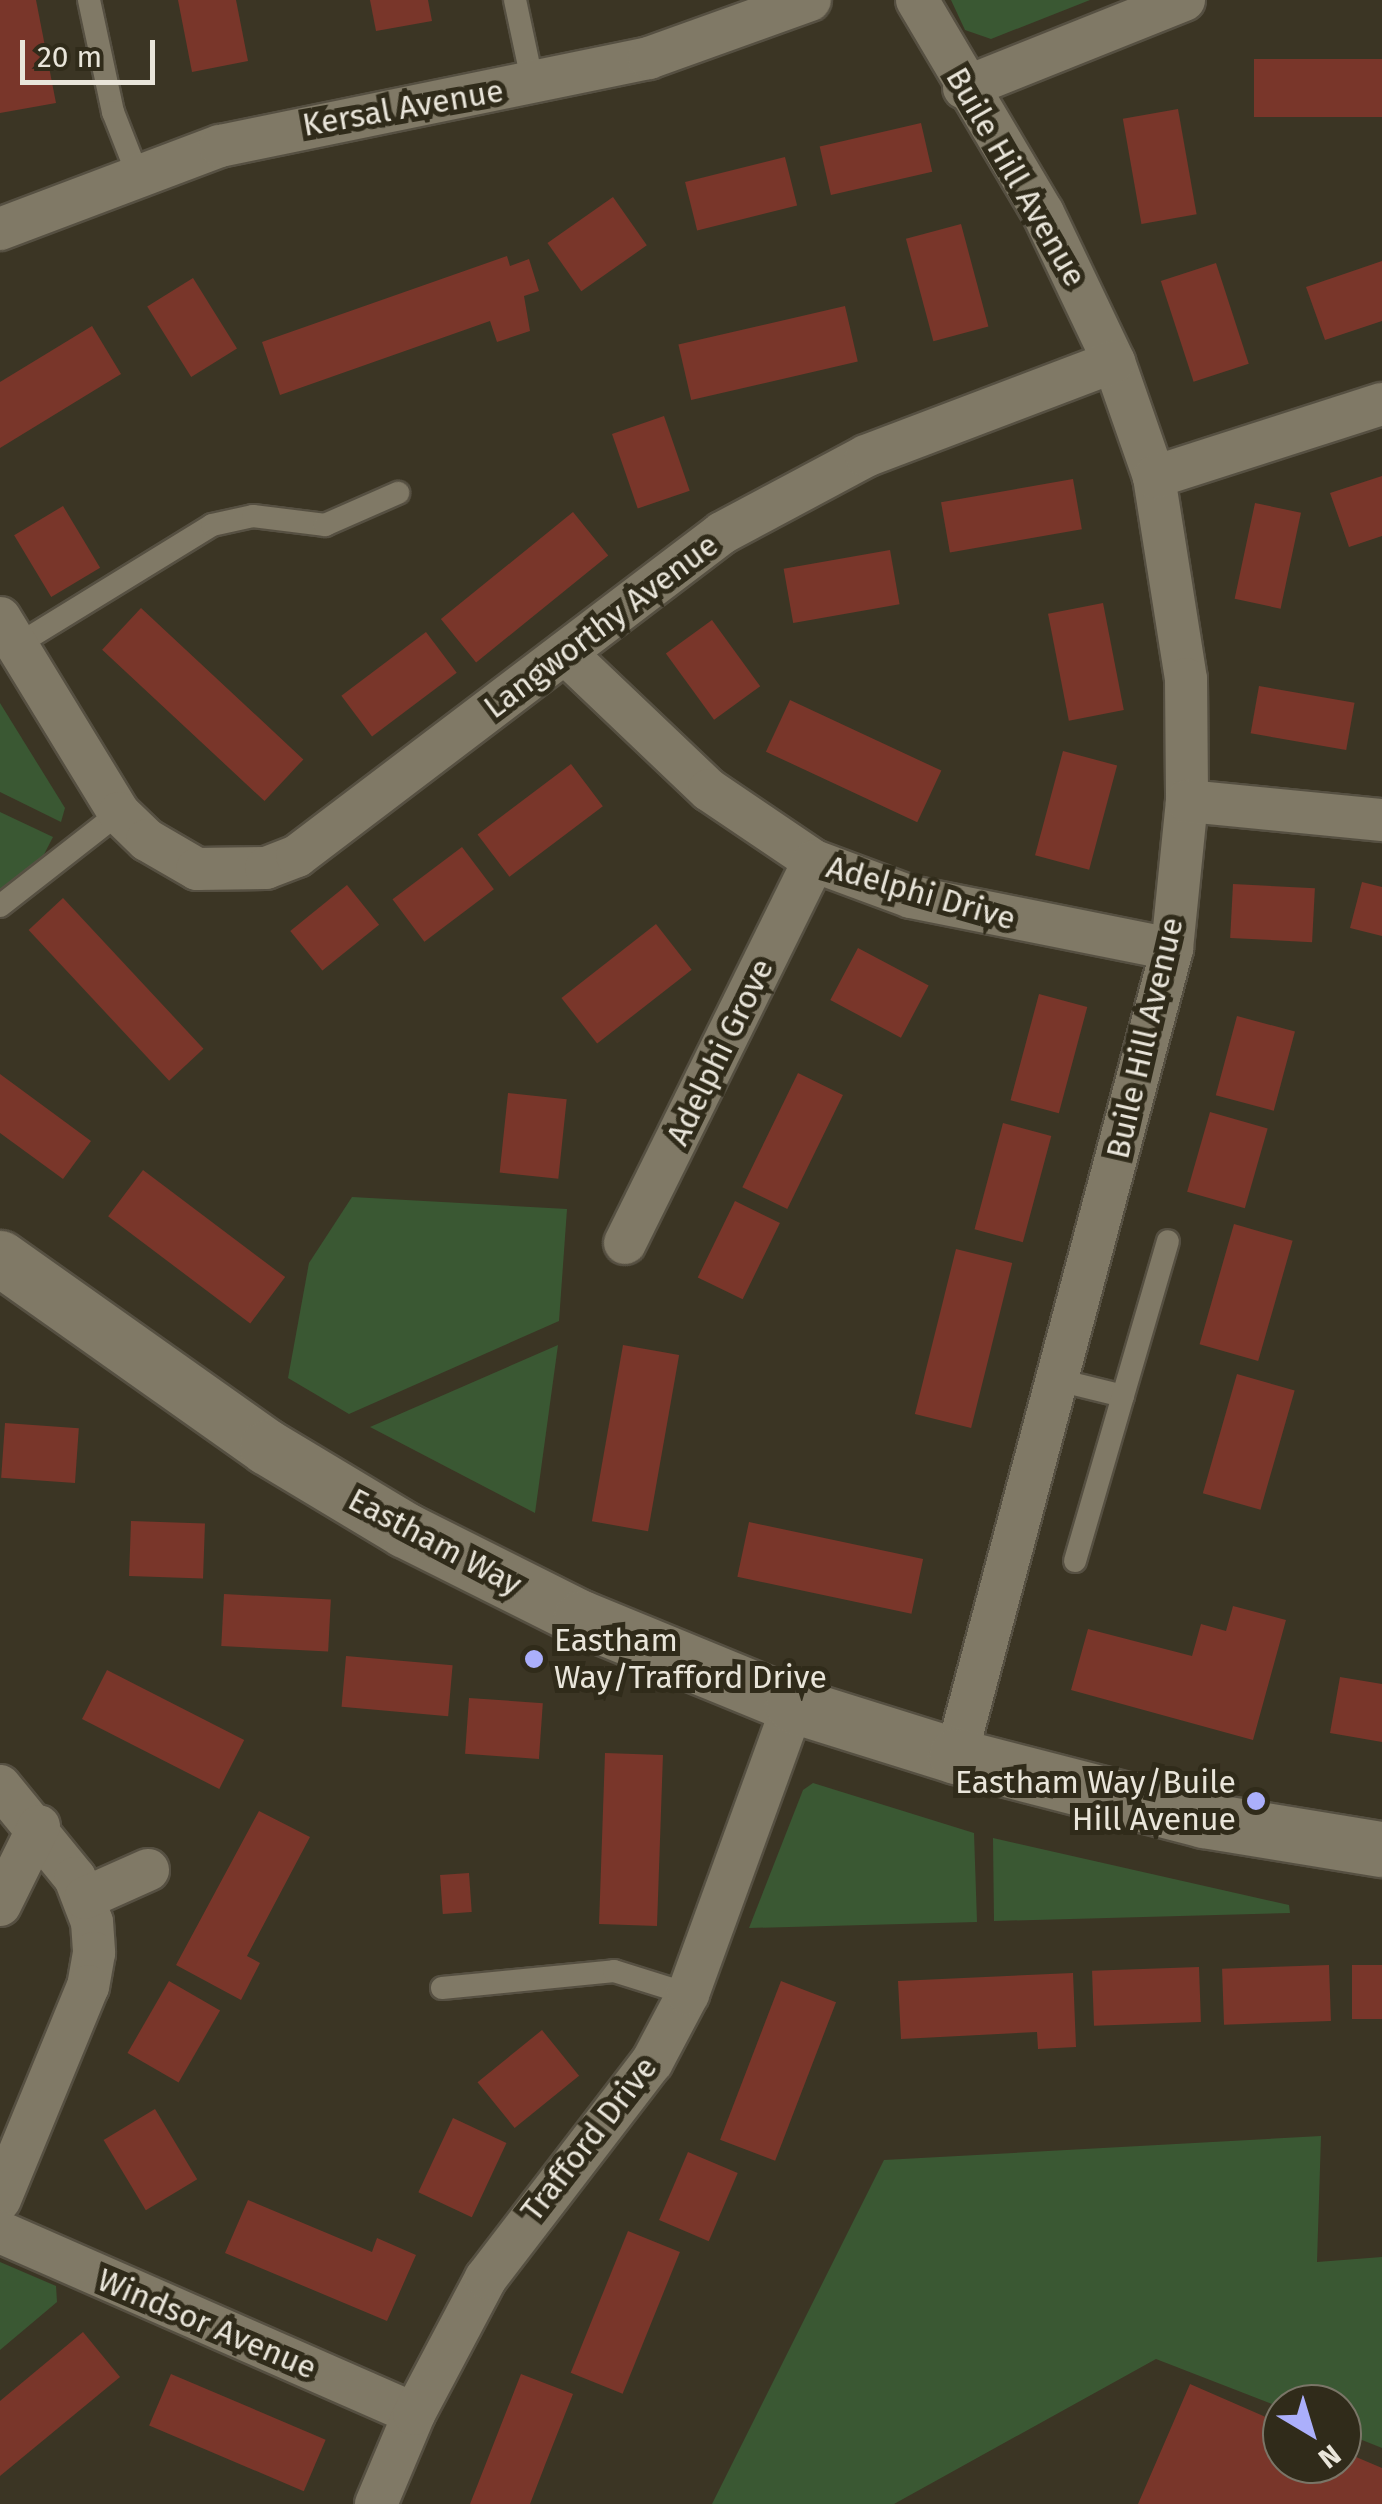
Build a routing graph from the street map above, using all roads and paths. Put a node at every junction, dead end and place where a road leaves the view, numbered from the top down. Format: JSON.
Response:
{"nodes":[{"id":1,"x":88,"y":0,"type":"edge"},
{"id":2,"x":515,"y":0,"type":"edge"},
{"id":3,"x":810,"y":0,"type":"edge"},
{"id":4,"x":917,"y":0,"type":"edge"},
{"id":5,"x":1184,"y":0,"type":"edge"},
{"id":6,"x":533,"y":84,"type":"junction"},
{"id":7,"x":964,"y":88,"type":"junction"},
{"id":8,"x":137,"y":173,"type":"junction"},
{"id":9,"x":0,"y":229,"type":"edge"},
{"id":10,"x":1114,"y":362,"type":"junction"},
{"id":11,"x":1382,"y":404,"type":"edge"},
{"id":12,"x":1154,"y":478,"type":"junction"},
{"id":13,"x":398,"y":493,"type":"dead end"},
{"id":14,"x":8,"y":632,"type":"edge"},
{"id":15,"x":566,"y":653,"type":"junction"},
{"id":16,"x":1187,"y":801,"type":"junction"},
{"id":17,"x":118,"y":813,"type":"junction"},
{"id":18,"x":1382,"y":820,"type":"edge"},
{"id":19,"x":814,"y":861,"type":"junction"},
{"id":20,"x":0,"y":906,"type":"edge"},
{"id":21,"x":1172,"y":948,"type":"junction"},
{"id":22,"x":1168,"y":1241,"type":"dead end"},
{"id":23,"x":621,"y":1248,"type":"dead end"},
{"id":24,"x":0,"y":1258,"type":"edge"},
{"id":25,"x":1058,"y":1380,"type":"junction"},
{"id":26,"x":1123,"y":1396,"type":"junction"},
{"id":27,"x":1075,"y":1561,"type":"dead end"},
{"id":28,"x":793,"y":1705,"type":"junction"},
{"id":29,"x":956,"y":1756,"type":"junction"},
{"id":30,"x":0,"y":1786,"type":"edge"},
{"id":31,"x":39,"y":1826,"type":"junction"},
{"id":32,"x":1382,"y":1850,"type":"edge"},
{"id":33,"x":148,"y":1870,"type":"dead end"},
{"id":34,"x":85,"y":1898,"type":"junction"},
{"id":35,"x":0,"y":1905,"type":"edge"},
{"id":36,"x":442,"y":1988,"type":"dead end"},
{"id":37,"x":688,"y":1994,"type":"junction"},
{"id":38,"x":0,"y":2200,"type":"edge"},
{"id":39,"x":0,"y":2232,"type":"edge"},
{"id":40,"x":414,"y":2414,"type":"junction"},
{"id":41,"x":376,"y":2504,"type":"edge"}],
"edges":[{"from":1,"to":8,"type":"lane"},
{"from":2,"to":6,"type":"lane"},
{"from":3,"to":6,"type":"street","name":"Kersal Avenue"},
{"from":4,"to":7,"type":"street","name":"Buile Hill Avenue"},
{"from":5,"to":7,"type":"street"},
{"from":6,"to":8,"type":"street","name":"Kersal Avenue"},
{"from":7,"to":10,"type":"street","name":"Buile Hill Avenue"},
{"from":8,"to":9,"type":"street","name":"Kersal Avenue"},
{"from":10,"to":12,"type":"street","name":"Buile Hill Avenue"},
{"from":10,"to":15,"type":"street","name":"Langworthy Avenue"},
{"from":11,"to":12,"type":"street"},
{"from":12,"to":16,"type":"street","name":"Buile Hill Avenue"},
{"from":13,"to":14,"type":"lane"},
{"from":14,"to":17,"type":"street","name":"Langworthy Avenue"},
{"from":15,"to":17,"type":"street","name":"Langworthy Avenue"},
{"from":15,"to":19,"type":"street","name":"Adelphi Drive"},
{"from":16,"to":18,"type":"street"},
{"from":16,"to":21,"type":"street","name":"Buile Hill Avenue"},
{"from":17,"to":20,"type":"lane"},
{"from":19,"to":21,"type":"street","name":"Adelphi Drive"},
{"from":19,"to":23,"type":"street","name":"Adelphi Grove"},
{"from":21,"to":25,"type":"street","name":"Buile Hill Avenue"},
{"from":22,"to":26,"type":"lane"},
{"from":24,"to":28,"type":"street","name":"Eastham Way"},
{"from":25,"to":26,"type":"lane"},
{"from":25,"to":29,"type":"street","name":"Buile Hill Avenue"},
{"from":26,"to":27,"type":"lane"},
{"from":28,"to":29,"type":"street","name":"Eastham Way"},
{"from":28,"to":37,"type":"street","name":"Trafford Drive"},
{"from":29,"to":32,"type":"street","name":"Eastham Way"},
{"from":30,"to":31,"type":"street"},
{"from":31,"to":34,"type":"street"},
{"from":31,"to":35,"type":"street"},
{"from":33,"to":34,"type":"street"},
{"from":34,"to":38,"type":"street"},
{"from":36,"to":37,"type":"lane"},
{"from":37,"to":40,"type":"street","name":"Trafford Drive"},
{"from":39,"to":40,"type":"street","name":"Windsor Avenue"},
{"from":40,"to":41,"type":"street","name":"Trafford Drive"}]}
